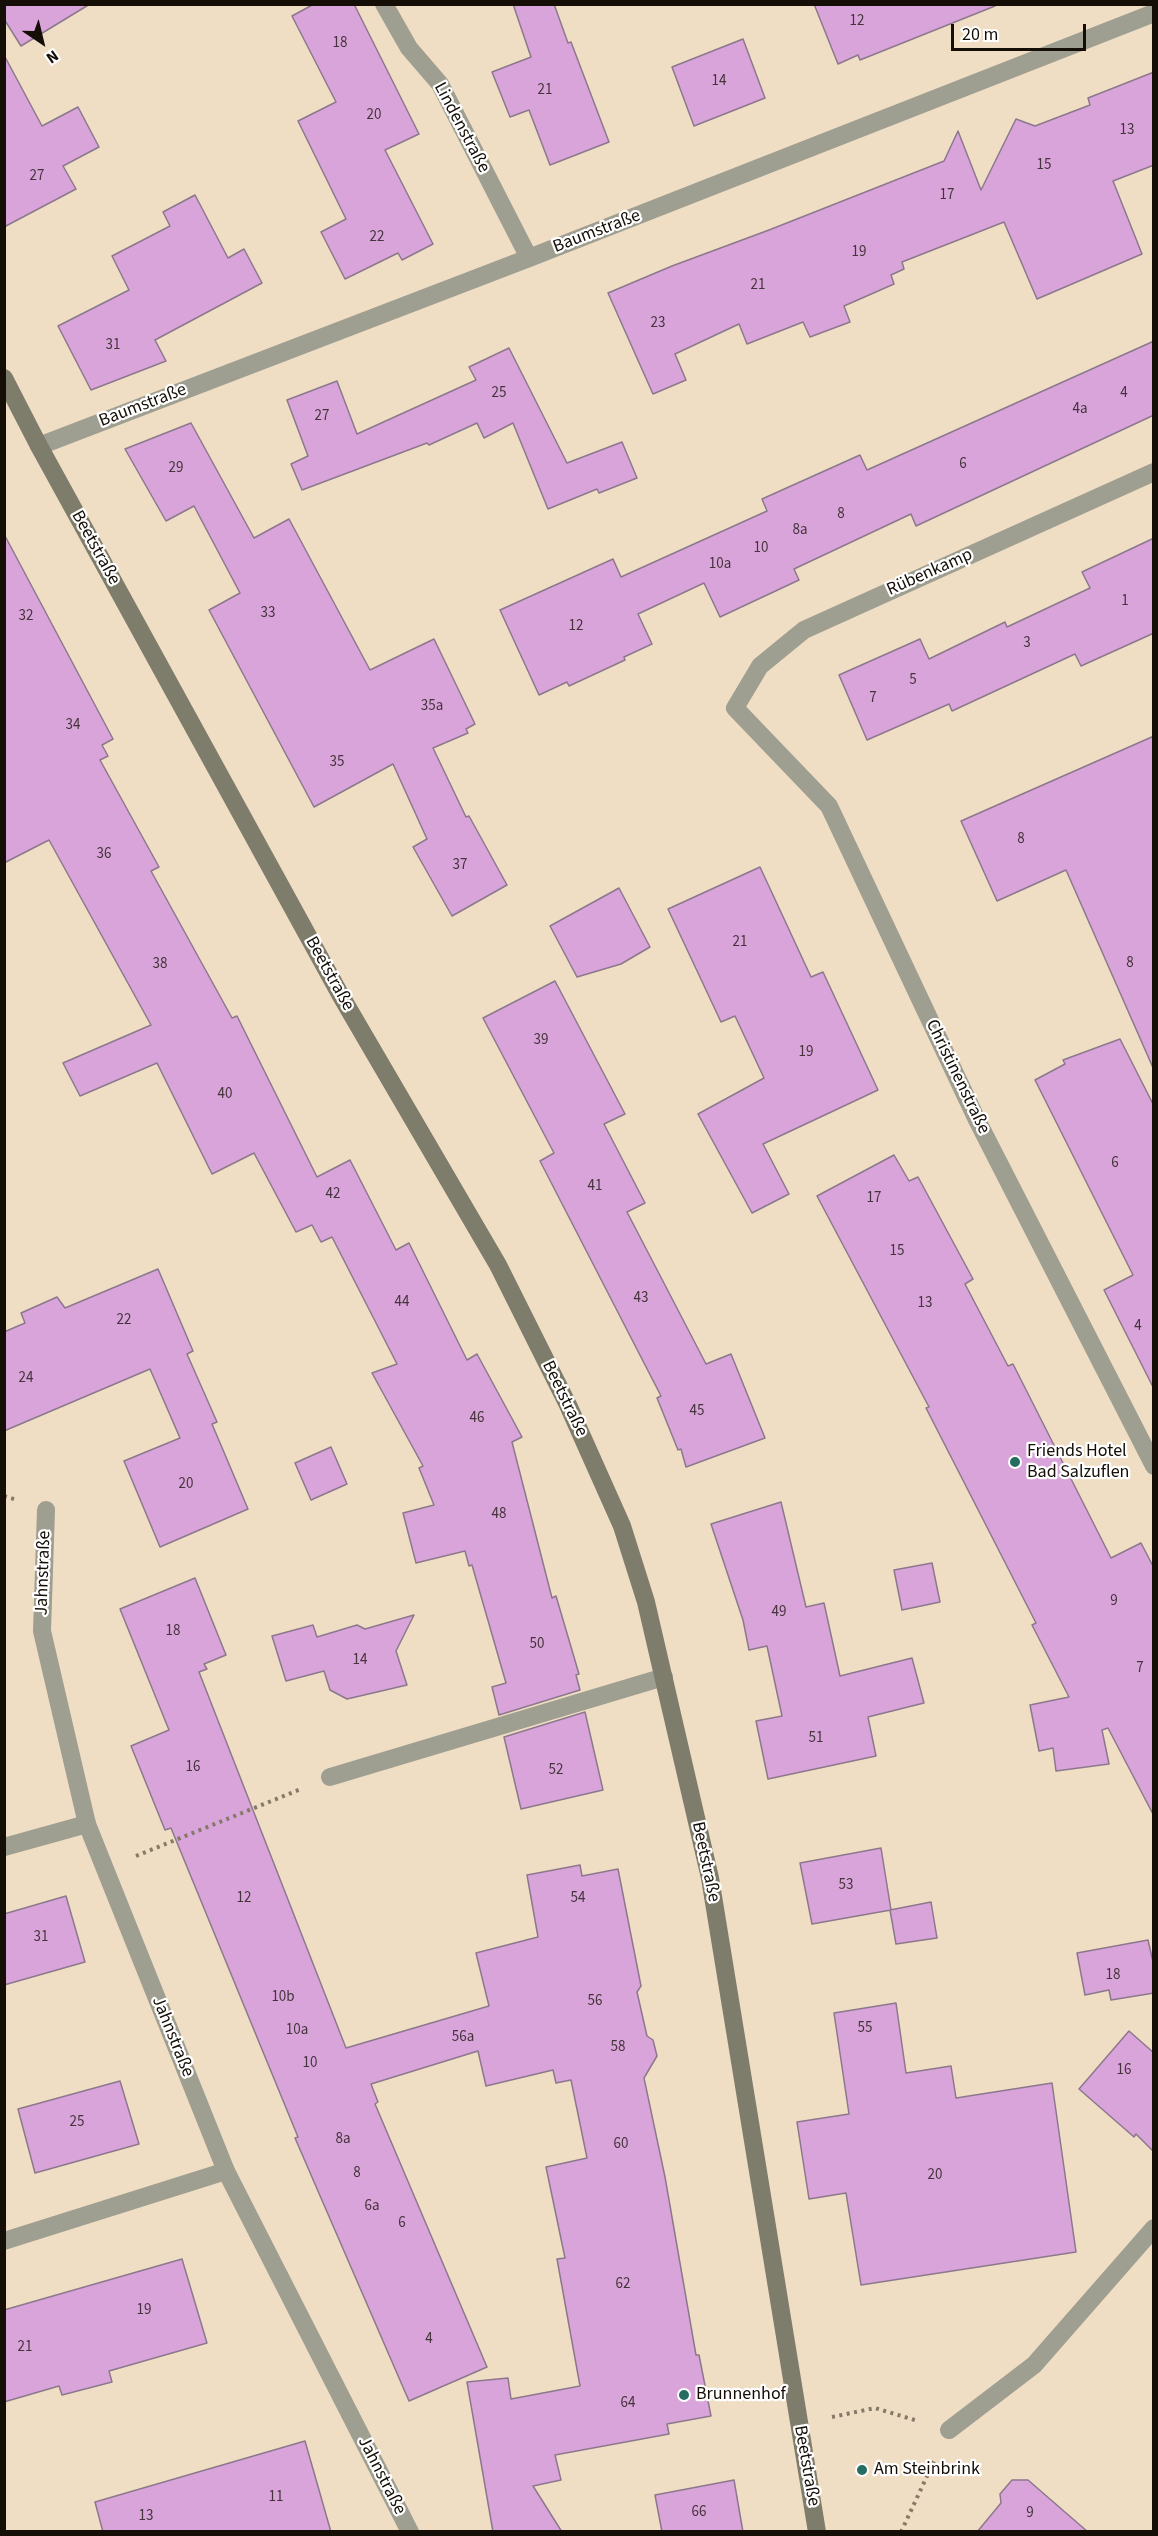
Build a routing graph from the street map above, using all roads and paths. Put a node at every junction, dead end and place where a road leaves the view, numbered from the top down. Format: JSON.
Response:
{"nodes":[{"id":1,"x":384,"y":4,"type":"edge"},
{"id":2,"x":1154,"y":13,"type":"edge"},
{"id":3,"x":530,"y":258,"type":"junction"},
{"id":4,"x":4,"y":378,"type":"edge"},
{"id":5,"x":39,"y":446,"type":"junction"},
{"id":6,"x":1154,"y":472,"type":"edge"},
{"id":7,"x":735,"y":708,"type":"joint"},
{"id":8,"x":1154,"y":1466,"type":"edge"},
{"id":9,"x":46,"y":1510,"type":"dead end"},
{"id":10,"x":664,"y":1677,"type":"junction"},
{"id":11,"x":330,"y":1777,"type":"joint"},
{"id":12,"x":87,"y":1824,"type":"junction"},
{"id":13,"x":4,"y":1846,"type":"edge"},
{"id":14,"x":105,"y":1869,"type":"junction"},
{"id":15,"x":226,"y":2171,"type":"junction"},
{"id":16,"x":1154,"y":2229,"type":"edge"},
{"id":17,"x":4,"y":2241,"type":"edge"},
{"id":18,"x":864,"y":2412,"type":"dead end"},
{"id":19,"x":949,"y":2430,"type":"junction"},
{"id":20,"x":410,"y":2532,"type":"edge"},
{"id":21,"x":817,"y":2532,"type":"edge"},
{"id":22,"x":901,"y":2532,"type":"edge"}],
"edges":[{"from":1,"to":3,"type":"street","name":"Lindenstraße"},
{"from":2,"to":3,"type":"street","name":"Baumstraße"},
{"from":3,"to":5,"type":"street","name":"Baumstraße"},
{"from":4,"to":5,"type":"main road","name":"Beetstraße"},
{"from":5,"to":10,"type":"main road","name":"Beetstraße"},
{"from":6,"to":7,"type":"street","name":"Rübenkamp"},
{"from":7,"to":8,"type":"street","name":"Christinenstraße"},
{"from":9,"to":12,"type":"street","name":"Jahnstraße"},
{"from":10,"to":11,"type":"street"},
{"from":10,"to":21,"type":"main road","name":"Beetstraße"},
{"from":11,"to":14,"type":"path"},
{"from":12,"to":13,"type":"street"},
{"from":12,"to":14,"type":"street","name":"Jahnstraße"},
{"from":14,"to":15,"type":"street","name":"Jahnstraße"},
{"from":15,"to":17,"type":"street"},
{"from":15,"to":20,"type":"street","name":"Jahnstraße"},
{"from":16,"to":19,"type":"street"},
{"from":18,"to":19,"type":"path"},
{"from":19,"to":22,"type":"path"}]}
